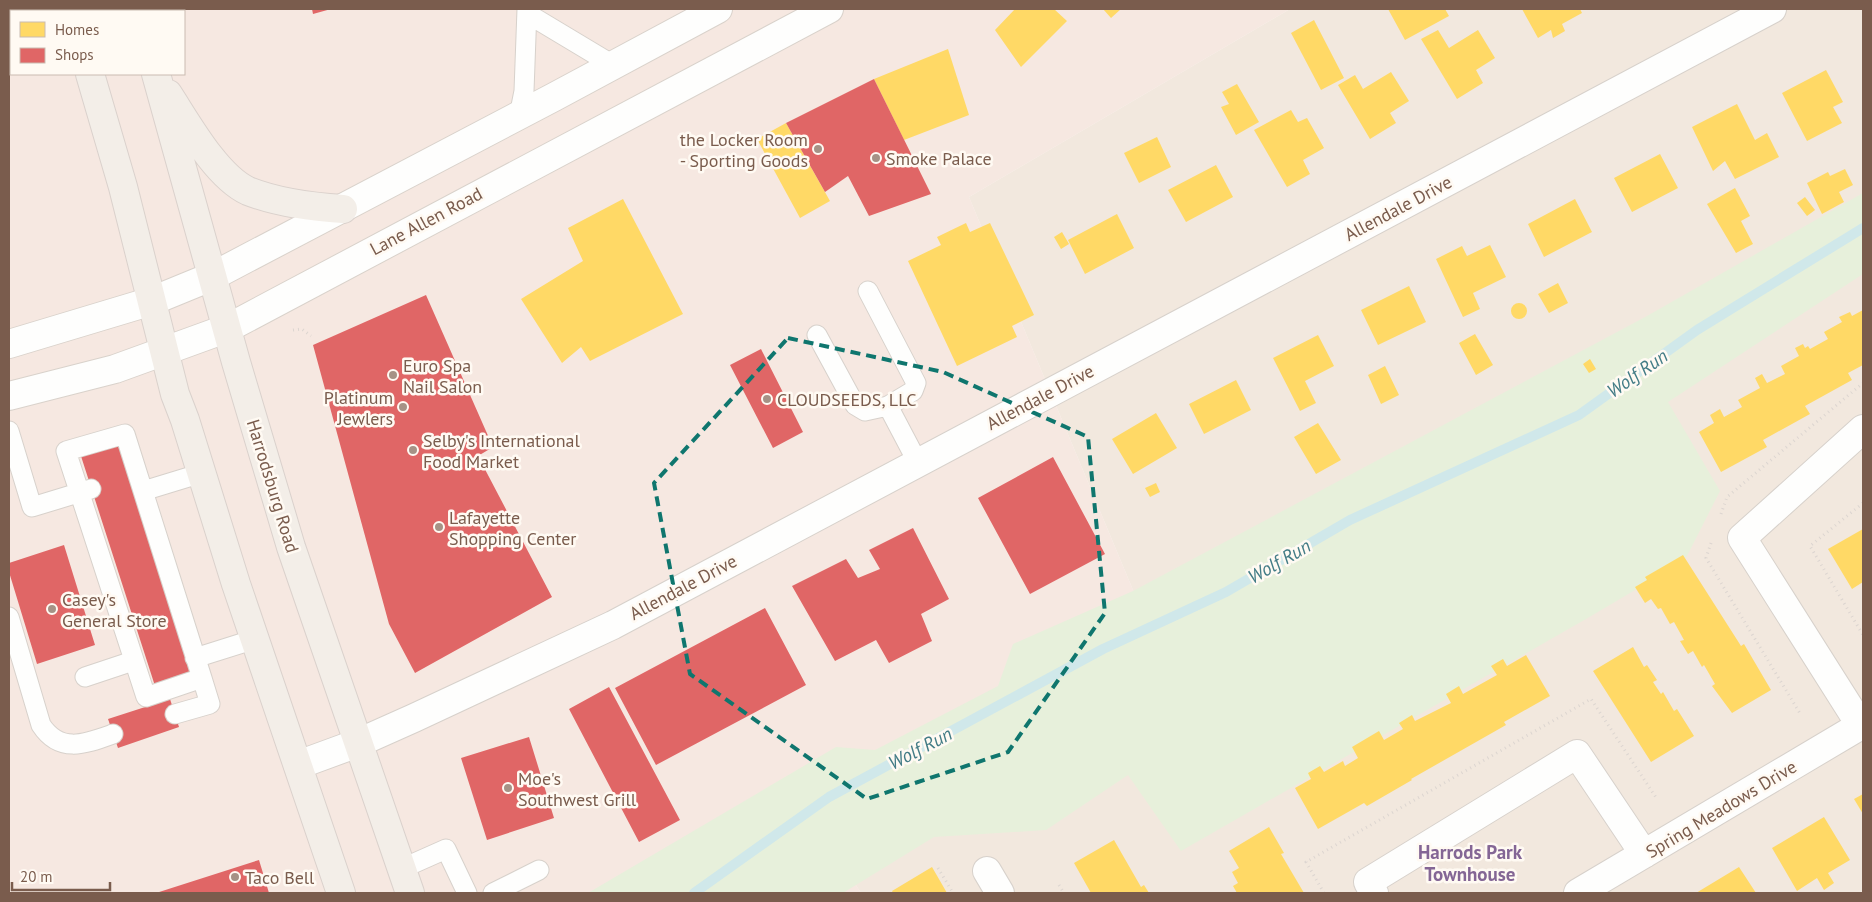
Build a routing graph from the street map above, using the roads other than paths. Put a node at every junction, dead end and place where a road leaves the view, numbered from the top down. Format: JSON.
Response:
{"nodes":[{"id":1,"x":718,"y":9,"type":"edge"},
{"id":2,"x":829,"y":9,"type":"edge"},
{"id":3,"x":1772,"y":9,"type":"edge"},
{"id":4,"x":528,"y":11,"type":"edge"},
{"id":5,"x":613,"y":65,"type":"junction"},
{"id":6,"x":90,"y":75,"type":"edge"},
{"id":7,"x":157,"y":76,"type":"edge"},
{"id":8,"x":519,"y":116,"type":"junction"},
{"id":9,"x":343,"y":209,"type":"junction"},
{"id":10,"x":213,"y":276,"type":"junction"},
{"id":11,"x":868,"y":291,"type":"dead end"},
{"id":12,"x":152,"y":301,"type":"junction"},
{"id":13,"x":228,"y":328,"type":"junction"},
{"id":14,"x":817,"y":335,"type":"dead end"},
{"id":15,"x":9,"y":344,"type":"edge"},
{"id":16,"x":166,"y":352,"type":"junction"},
{"id":17,"x":9,"y":396,"type":"edge"},
{"id":18,"x":888,"y":406,"type":"junction"},
{"id":19,"x":1863,"y":430,"type":"edge"},
{"id":20,"x":9,"y":431,"type":"edge"},
{"id":21,"x":918,"y":462,"type":"junction"},
{"id":22,"x":202,"y":473,"type":"junction"},
{"id":23,"x":15,"y":478,"type":"edge"},
{"id":24,"x":136,"y":481,"type":"junction"},
{"id":25,"x":85,"y":491,"type":"junction"},
{"id":26,"x":9,"y":617,"type":"edge"},
{"id":27,"x":255,"y":639,"type":"junction"},
{"id":28,"x":136,"y":654,"type":"junction"},
{"id":29,"x":195,"y":658,"type":"junction"},
{"id":30,"x":85,"y":677,"type":"dead end"},
{"id":31,"x":202,"y":678,"type":"junction"},
{"id":32,"x":175,"y":714,"type":"dead end"},
{"id":33,"x":1862,"y":725,"type":"edge"},
{"id":34,"x":113,"y":734,"type":"dead end"},
{"id":35,"x":358,"y":743,"type":"junction"},
{"id":36,"x":298,"y":765,"type":"junction"},
{"id":37,"x":1644,"y":854,"type":"junction"},
{"id":38,"x":539,"y":870,"type":"dead end"},
{"id":39,"x":406,"y":881,"type":"edge"},
{"id":40,"x":342,"y":893,"type":"edge"},
{"id":41,"x":467,"y":893,"type":"edge"},
{"id":42,"x":493,"y":893,"type":"edge"},
{"id":43,"x":1374,"y":893,"type":"edge"},
{"id":44,"x":1578,"y":893,"type":"edge"}],
"edges":[{"from":1,"to":5,"type":"street"},
{"from":2,"to":13,"type":"street","name":"Lane Allen Road"},
{"from":3,"to":21,"type":"street","name":"Allendale Drive"},
{"from":4,"to":5,"type":"lane"},
{"from":4,"to":8,"type":"lane"},
{"from":5,"to":8,"type":"street"},
{"from":6,"to":12,"type":"main road"},
{"from":7,"to":9,"type":"main road"},
{"from":7,"to":10,"type":"main road","name":"Harrodsburg Road"},
{"from":8,"to":9,"type":"street"},
{"from":9,"to":10,"type":"street"},
{"from":10,"to":12,"type":"street"},
{"from":10,"to":13,"type":"main road","name":"Harrodsburg Road"},
{"from":11,"to":18,"type":"lane"},
{"from":12,"to":15,"type":"street"},
{"from":12,"to":16,"type":"main road"},
{"from":13,"to":16,"type":"street","name":"Lane Allen Road"},
{"from":13,"to":35,"type":"main road","name":"Harrodsburg Road"},
{"from":14,"to":18,"type":"lane"},
{"from":16,"to":17,"type":"street","name":"Lane Allen Road"},
{"from":16,"to":22,"type":"main road"},
{"from":18,"to":21,"type":"lane"},
{"from":19,"to":33,"type":"street"},
{"from":20,"to":23,"type":"lane"},
{"from":21,"to":35,"type":"street","name":"Allendale Drive"},
{"from":22,"to":24,"type":"lane"},
{"from":22,"to":27,"type":"main road"},
{"from":23,"to":25,"type":"lane"},
{"from":24,"to":25,"type":"lane"},
{"from":24,"to":29,"type":"lane"},
{"from":25,"to":28,"type":"lane"},
{"from":26,"to":34,"type":"lane"},
{"from":27,"to":29,"type":"lane"},
{"from":27,"to":36,"type":"main road"},
{"from":28,"to":30,"type":"lane"},
{"from":28,"to":31,"type":"lane"},
{"from":29,"to":31,"type":"lane"},
{"from":31,"to":32,"type":"lane"},
{"from":33,"to":37,"type":"street","name":"Spring Meadows Drive"},
{"from":35,"to":36,"type":"street","name":"Allendale Drive"},
{"from":35,"to":39,"type":"main road","name":"Harrodsburg Road"},
{"from":36,"to":40,"type":"main road"},
{"from":37,"to":43,"type":"street"},
{"from":37,"to":44,"type":"street","name":"Spring Meadows Drive"},
{"from":38,"to":42,"type":"lane"},
{"from":39,"to":41,"type":"lane"}]}
